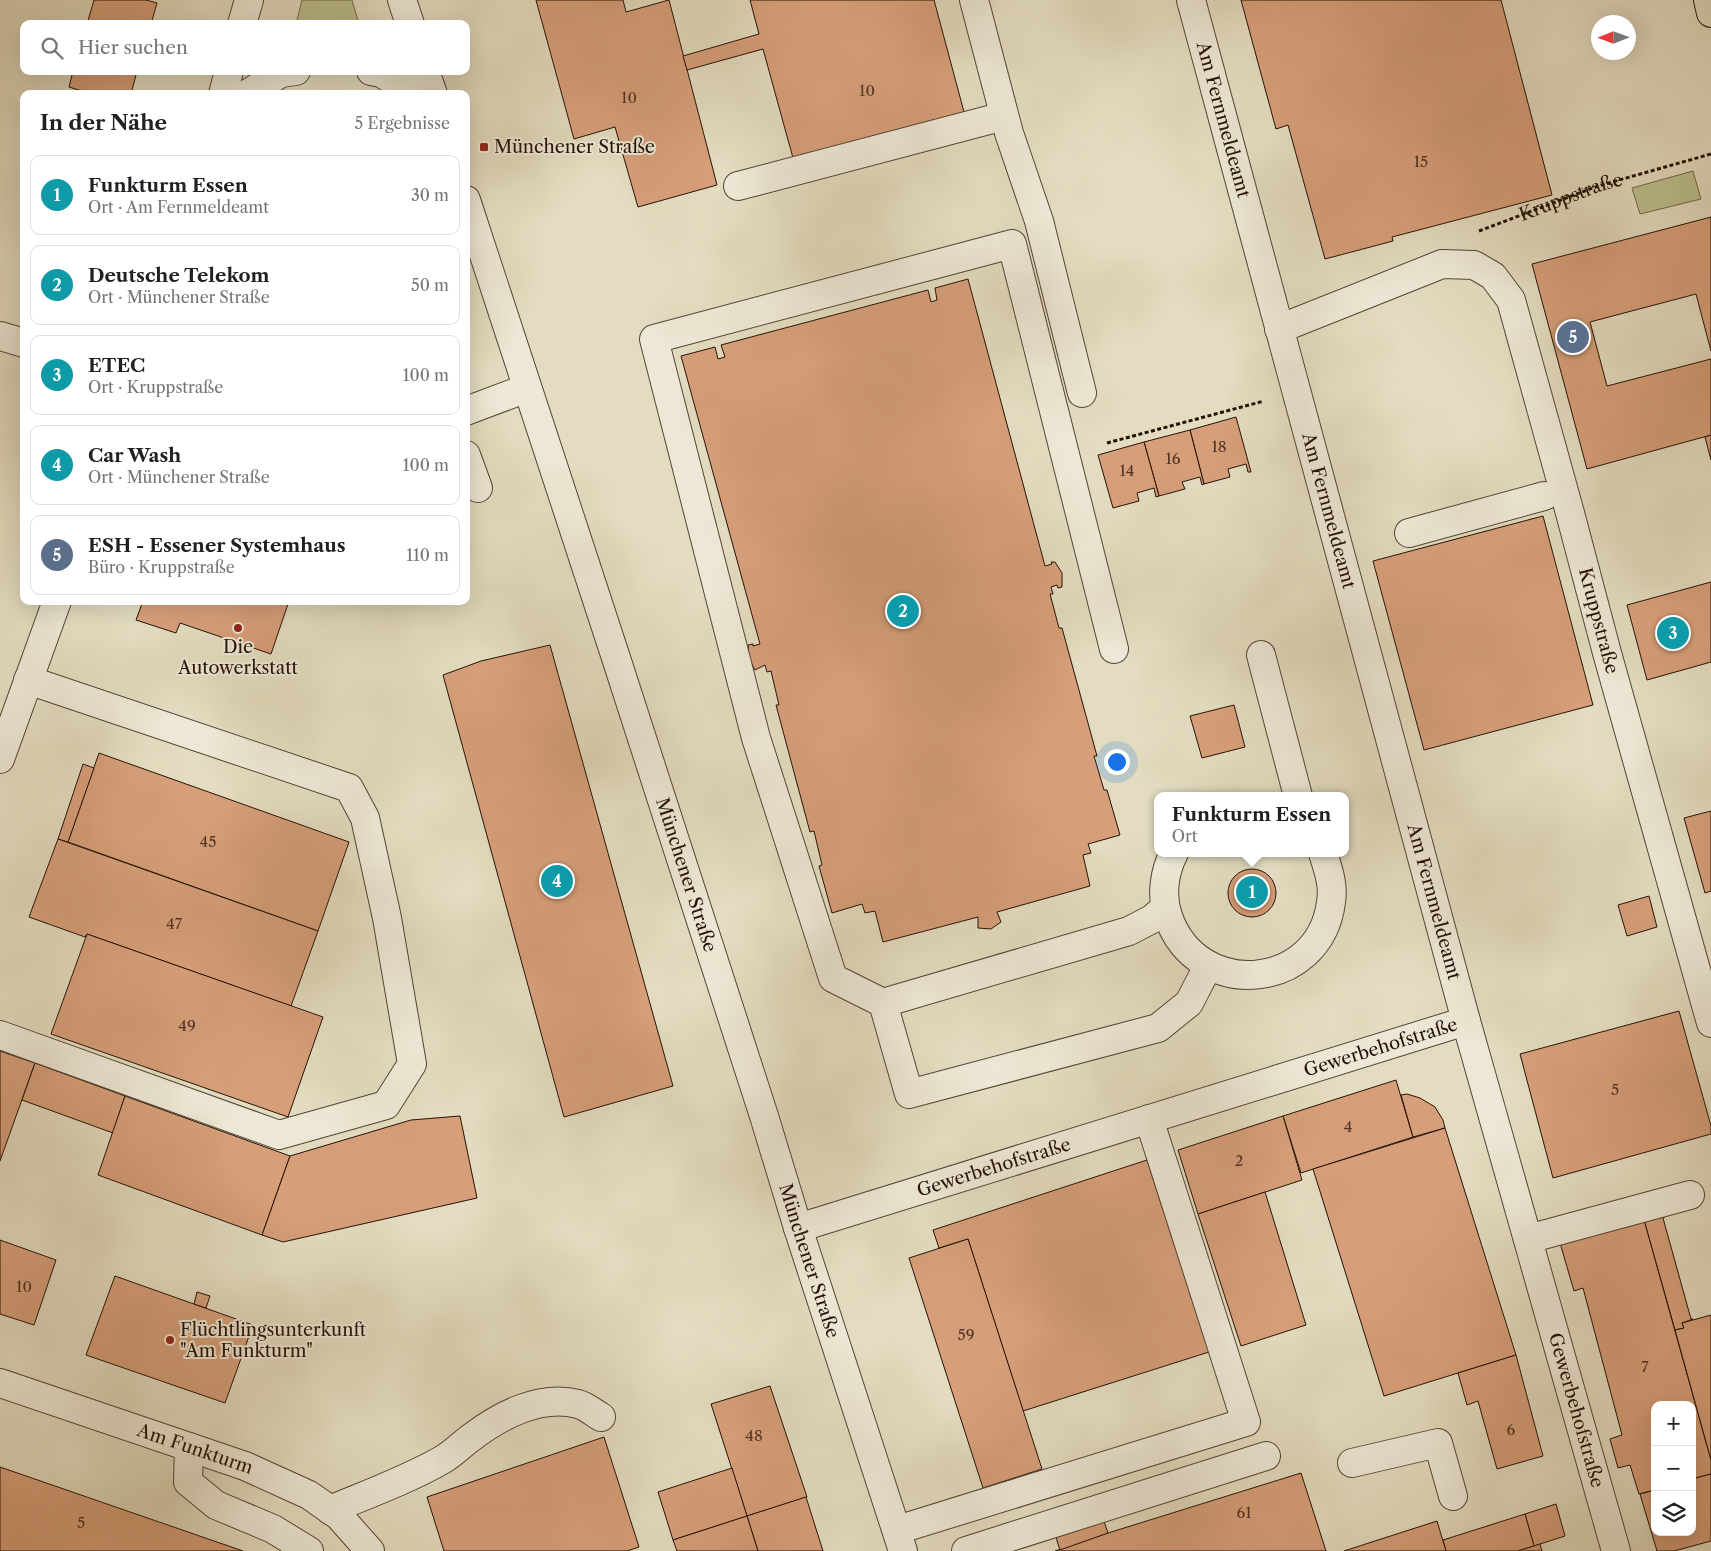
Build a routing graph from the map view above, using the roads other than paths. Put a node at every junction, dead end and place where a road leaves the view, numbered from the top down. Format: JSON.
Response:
{"nodes":[{"id":1,"x":402,"y":0,"type":"edge"},
{"id":2,"x":974,"y":0,"type":"edge"},
{"id":3,"x":1191,"y":0,"type":"edge"},
{"id":4,"x":1708,"y":0,"type":"edge"},
{"id":5,"x":1711,"y":12,"type":"edge"},
{"id":6,"x":409,"y":20,"type":"edge"},
{"id":7,"x":228,"y":75,"type":"edge"},
{"id":8,"x":278,"y":75,"type":"edge"},
{"id":9,"x":383,"y":75,"type":"edge"},
{"id":10,"x":426,"y":75,"type":"edge"},
{"id":11,"x":224,"y":90,"type":"edge"},
{"id":12,"x":253,"y":90,"type":"edge"},
{"id":13,"x":409,"y":90,"type":"edge"},
{"id":14,"x":432,"y":90,"type":"edge"},
{"id":15,"x":1004,"y":116,"type":"junction"},
{"id":16,"x":738,"y":186,"type":"dead end"},
{"id":17,"x":470,"y":212,"type":"edge"},
{"id":18,"x":1279,"y":329,"type":"junction"},
{"id":19,"x":0,"y":336,"type":"edge"},
{"id":20,"x":20,"y":342,"type":"edge"},
{"id":21,"x":527,"y":388,"type":"junction"},
{"id":22,"x":1082,"y":393,"type":"dead end"},
{"id":23,"x":470,"y":409,"type":"edge"},
{"id":24,"x":470,"y":466,"type":"edge"},
{"id":25,"x":478,"y":488,"type":"dead end"},
{"id":26,"x":1544,"y":496,"type":"dead end"},
{"id":27,"x":1409,"y":533,"type":"dead end"},
{"id":28,"x":56,"y":605,"type":"edge"},
{"id":29,"x":1114,"y":649,"type":"dead end"},
{"id":30,"x":1261,"y":655,"type":"dead end"},
{"id":31,"x":28,"y":680,"type":"junction"},
{"id":32,"x":0,"y":759,"type":"edge"},
{"id":33,"x":1297,"y":792,"type":"edge"},
{"id":34,"x":1172,"y":857,"type":"edge"},
{"id":35,"x":1324,"y":857,"type":"edge"},
{"id":36,"x":1165,"y":908,"type":"junction"},
{"id":37,"x":1208,"y":966,"type":"junction"},
{"id":38,"x":883,"y":1003,"type":"junction"},
{"id":39,"x":1466,"y":1021,"type":"junction"},
{"id":40,"x":1711,"y":1023,"type":"edge"},
{"id":41,"x":0,"y":1035,"type":"edge"},
{"id":42,"x":1149,"y":1119,"type":"junction"},
{"id":43,"x":1690,"y":1194,"type":"dead end"},
{"id":44,"x":798,"y":1228,"type":"junction"},
{"id":45,"x":1528,"y":1239,"type":"junction"},
{"id":46,"x":0,"y":1383,"type":"edge"},
{"id":47,"x":601,"y":1417,"type":"dead end"},
{"id":48,"x":189,"y":1447,"type":"junction"},
{"id":49,"x":1266,"y":1456,"type":"dead end"},
{"id":50,"x":1352,"y":1463,"type":"dead end"},
{"id":51,"x":1453,"y":1496,"type":"dead end"},
{"id":52,"x":330,"y":1510,"type":"junction"},
{"id":53,"x":900,"y":1541,"type":"edge"},
{"id":54,"x":309,"y":1551,"type":"edge"},
{"id":55,"x":370,"y":1551,"type":"edge"},
{"id":56,"x":966,"y":1551,"type":"edge"},
{"id":57,"x":1616,"y":1551,"type":"edge"}],
"edges":[{"from":1,"to":6,"type":"street"},
{"from":2,"to":15,"type":"street"},
{"from":3,"to":18,"type":"street","name":"Am Fernmeldeamt"},
{"from":4,"to":5,"type":"highway"},
{"from":7,"to":11,"type":"street"},
{"from":8,"to":12,"type":"street"},
{"from":9,"to":13,"type":"street"},
{"from":10,"to":14,"type":"street"},
{"from":15,"to":16,"type":"street"},
{"from":15,"to":22,"type":"street"},
{"from":17,"to":21,"type":"street","name":"Münchener Straße"},
{"from":18,"to":39,"type":"street","name":"Am Fernmeldeamt"},
{"from":18,"to":40,"type":"street","name":"Kruppstraße"},
{"from":19,"to":20,"type":"street"},
{"from":21,"to":23,"type":"street"},
{"from":21,"to":44,"type":"street","name":"Münchener Straße"},
{"from":24,"to":25,"type":"street"},
{"from":26,"to":27,"type":"street"},
{"from":28,"to":31,"type":"street"},
{"from":29,"to":38,"type":"street"},
{"from":30,"to":33,"type":"street"},
{"from":31,"to":32,"type":"street"},
{"from":31,"to":41,"type":"street"},
{"from":34,"to":36,"type":"street"},
{"from":35,"to":37,"type":"street"},
{"from":36,"to":37,"type":"street"},
{"from":36,"to":38,"type":"street"},
{"from":37,"to":38,"type":"street"},
{"from":39,"to":42,"type":"street","name":"Gewerbehofstraße"},
{"from":39,"to":45,"type":"street","name":"Gewerbehofstraße"},
{"from":42,"to":44,"type":"street","name":"Gewerbehofstraße"},
{"from":42,"to":53,"type":"street"},
{"from":43,"to":45,"type":"street"},
{"from":44,"to":53,"type":"street","name":"Münchener Straße"},
{"from":45,"to":57,"type":"street","name":"Gewerbehofstraße"},
{"from":46,"to":48,"type":"street","name":"Am Funkturm"},
{"from":47,"to":52,"type":"street"},
{"from":48,"to":52,"type":"street","name":"Am Funkturm"},
{"from":48,"to":54,"type":"street"},
{"from":49,"to":56,"type":"street"},
{"from":50,"to":51,"type":"street"},
{"from":52,"to":55,"type":"street","name":"Am Funkturm"}]}
